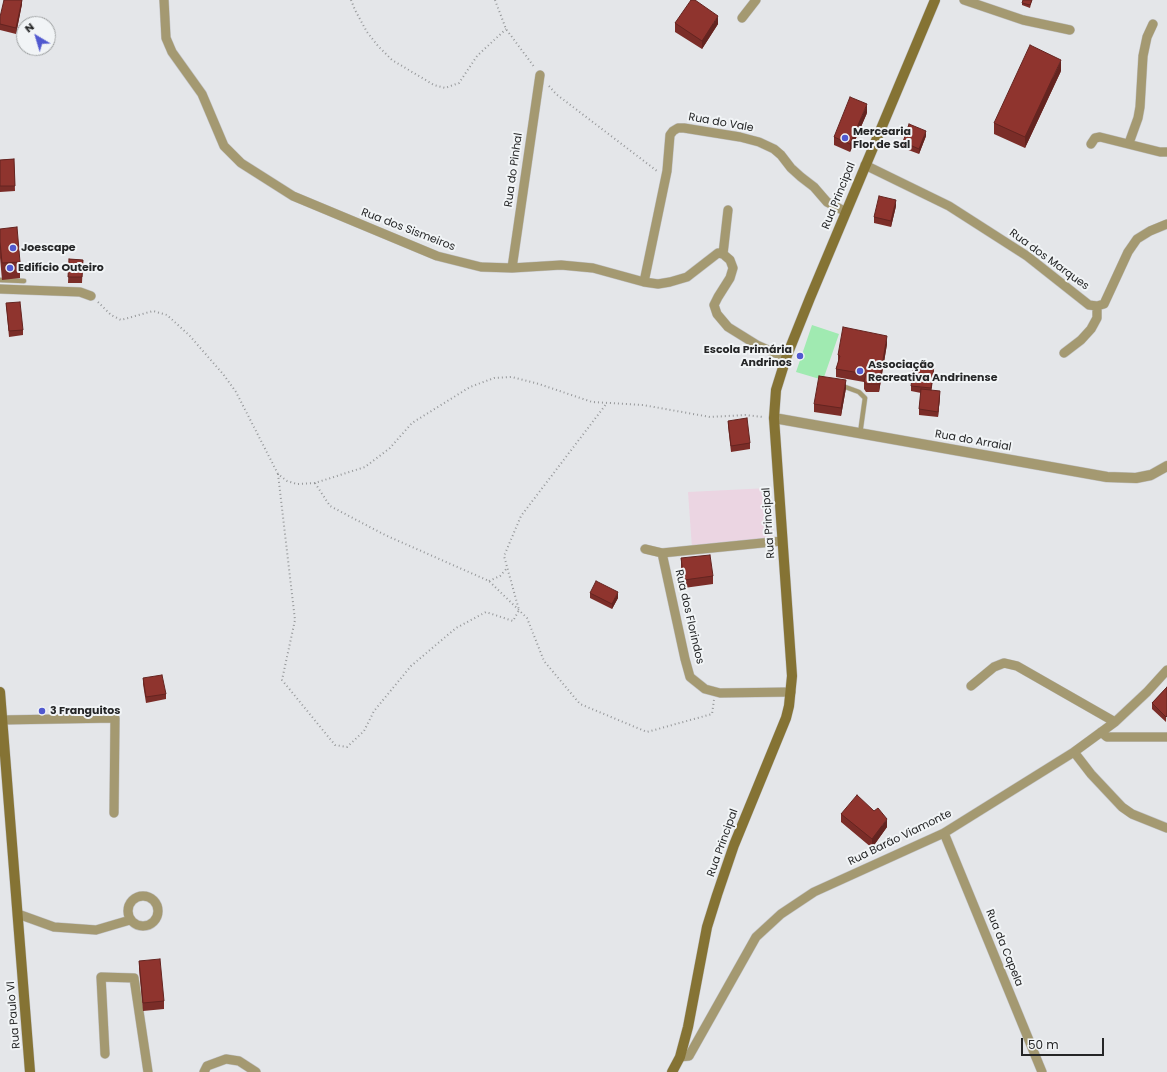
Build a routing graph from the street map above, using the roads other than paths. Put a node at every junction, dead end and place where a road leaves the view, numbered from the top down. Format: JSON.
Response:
{"nodes":[{"id":1,"x":164,"y":0,"type":"edge"},
{"id":2,"x":756,"y":0,"type":"edge"},
{"id":3,"x":935,"y":0,"type":"edge"},
{"id":4,"x":964,"y":0,"type":"edge"},
{"id":5,"x":742,"y":18,"type":"dead end"},
{"id":6,"x":1153,"y":24,"type":"dead end"},
{"id":7,"x":1070,"y":30,"type":"dead end"},
{"id":8,"x":540,"y":75,"type":"road end"},
{"id":9,"x":1092,"y":144,"type":"dead end"},
{"id":10,"x":1129,"y":144,"type":"junction"},
{"id":11,"x":1167,"y":152,"type":"edge"},
{"id":12,"x":865,"y":165,"type":"junction"},
{"id":13,"x":728,"y":210,"type":"dead end"},
{"id":14,"x":846,"y":212,"type":"junction"},
{"id":15,"x":1167,"y":224,"type":"edge"},
{"id":16,"x":723,"y":254,"type":"junction"},
{"id":17,"x":512,"y":268,"type":"junction"},
{"id":18,"x":0,"y":280,"type":"edge"},
{"id":19,"x":24,"y":281,"type":"dead end"},
{"id":20,"x":644,"y":282,"type":"junction"},
{"id":21,"x":0,"y":289,"type":"edge"},
{"id":22,"x":91,"y":296,"type":"road end"},
{"id":23,"x":1097,"y":306,"type":"junction"},
{"id":24,"x":1064,"y":353,"type":"dead end"},
{"id":25,"x":786,"y":358,"type":"junction"},
{"id":26,"x":833,"y":383,"type":"edge"},
{"id":27,"x":774,"y":418,"type":"junction"},
{"id":28,"x":860,"y":434,"type":"junction"},
{"id":29,"x":1167,"y":466,"type":"edge"},
{"id":30,"x":782,"y":541,"type":"junction"},
{"id":31,"x":645,"y":549,"type":"dead end"},
{"id":32,"x":662,"y":553,"type":"junction"},
{"id":33,"x":1167,"y":670,"type":"edge"},
{"id":34,"x":971,"y":686,"type":"dead end"},
{"id":35,"x":0,"y":692,"type":"edge"},
{"id":36,"x":791,"y":692,"type":"junction"},
{"id":37,"x":2,"y":720,"type":"junction"},
{"id":38,"x":1115,"y":722,"type":"junction"},
{"id":39,"x":1101,"y":732,"type":"junction"},
{"id":40,"x":1167,"y":737,"type":"edge"},
{"id":41,"x":1074,"y":752,"type":"junction"},
{"id":42,"x":114,"y":814,"type":"dead end"},
{"id":43,"x":1167,"y":828,"type":"edge"},
{"id":44,"x":944,"y":833,"type":"junction"},
{"id":45,"x":18,"y":914,"type":"junction"},
{"id":46,"x":130,"y":920,"type":"dead end"},
{"id":47,"x":105,"y":1054,"type":"dead end"},
{"id":48,"x":680,"y":1057,"type":"junction"},
{"id":49,"x":30,"y":1072,"type":"edge"},
{"id":50,"x":148,"y":1072,"type":"edge"},
{"id":51,"x":204,"y":1072,"type":"edge"},
{"id":52,"x":256,"y":1072,"type":"edge"},
{"id":53,"x":672,"y":1072,"type":"edge"},
{"id":54,"x":1042,"y":1072,"type":"edge"}],
"edges":[{"from":1,"to":17,"type":"street","name":"Rua dos Sismeiros"},
{"from":2,"to":5,"type":"street"},
{"from":3,"to":12,"type":"main road","name":"Rua Principal"},
{"from":4,"to":7,"type":"street"},
{"from":6,"to":10,"type":"street"},
{"from":8,"to":17,"type":"street","name":"Rua do Pinhal"},
{"from":9,"to":10,"type":"street"},
{"from":10,"to":11,"type":"street"},
{"from":12,"to":14,"type":"main road","name":"Rua Principal"},
{"from":12,"to":23,"type":"street","name":"Rua dos Marques"},
{"from":13,"to":16,"type":"street"},
{"from":14,"to":20,"type":"street","name":"Rua do Vale"},
{"from":14,"to":25,"type":"main road","name":"Rua Principal"},
{"from":15,"to":23,"type":"street"},
{"from":16,"to":20,"type":"street","name":"Rua dos Sismeiros"},
{"from":16,"to":25,"type":"street"},
{"from":17,"to":20,"type":"street","name":"Rua dos Sismeiros"},
{"from":18,"to":19,"type":"lane"},
{"from":21,"to":22,"type":"street"},
{"from":23,"to":24,"type":"street"},
{"from":25,"to":27,"type":"main road","name":"Rua Principal"},
{"from":26,"to":28,"type":"lane"},
{"from":27,"to":28,"type":"street","name":"Rua do Arraial"},
{"from":27,"to":30,"type":"main road","name":"Rua Principal"},
{"from":28,"to":29,"type":"street","name":"Rua do Arraial"},
{"from":30,"to":32,"type":"street"},
{"from":30,"to":36,"type":"main road","name":"Rua Principal"},
{"from":31,"to":32,"type":"street"},
{"from":32,"to":36,"type":"street","name":"Rua dos Florindos"},
{"from":33,"to":38,"type":"street","name":"Rua Barão Viamonte"},
{"from":34,"to":38,"type":"street"},
{"from":35,"to":37,"type":"main road","name":"Rua Paulo VI"},
{"from":36,"to":48,"type":"main road","name":"Rua Principal"},
{"from":37,"to":42,"type":"street"},
{"from":37,"to":45,"type":"main road","name":"Rua Paulo VI"},
{"from":38,"to":39,"type":"street","name":"Rua Barão Viamonte"},
{"from":39,"to":40,"type":"street"},
{"from":39,"to":41,"type":"street","name":"Rua Barão Viamonte"},
{"from":41,"to":43,"type":"street"},
{"from":41,"to":44,"type":"street","name":"Rua Barão Viamonte"},
{"from":44,"to":48,"type":"street","name":"Rua Barão Viamonte"},
{"from":44,"to":54,"type":"street","name":"Rua da Capela"},
{"from":45,"to":46,"type":"street"},
{"from":45,"to":49,"type":"main road","name":"Rua Paulo VI"},
{"from":47,"to":50,"type":"street"},
{"from":48,"to":53,"type":"main road","name":"Rua Principal"},
{"from":51,"to":52,"type":"street"}]}
